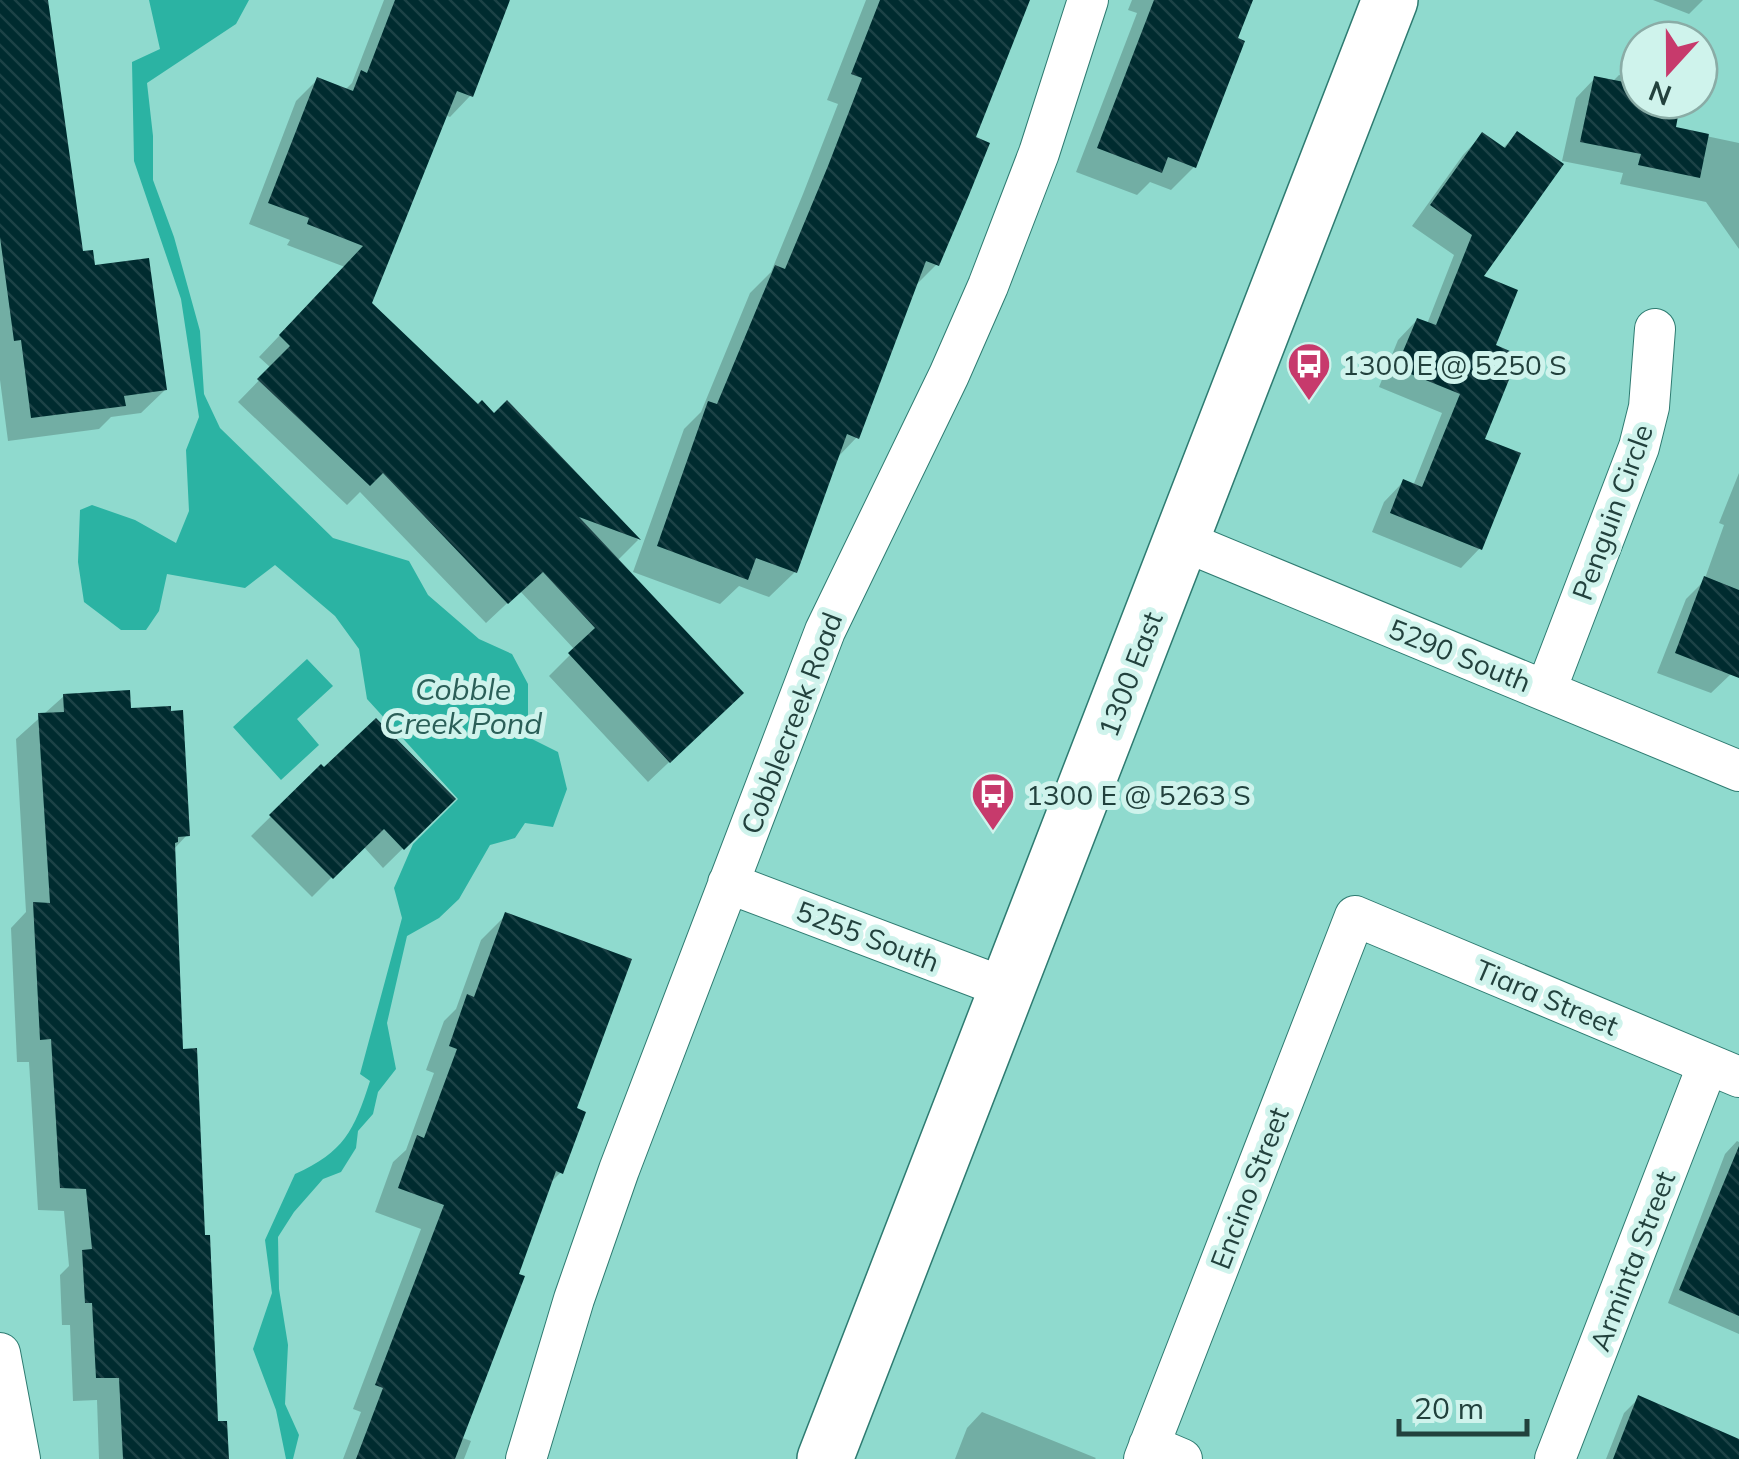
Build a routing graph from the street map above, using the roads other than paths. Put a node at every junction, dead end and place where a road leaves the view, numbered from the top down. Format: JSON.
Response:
{"nodes":[{"id":1,"x":1088,"y":0,"type":"edge"},
{"id":2,"x":1390,"y":0,"type":"edge"},
{"id":3,"x":1655,"y":329,"type":"dead end"},
{"id":4,"x":1181,"y":540,"type":"junction"},
{"id":5,"x":1546,"y":690,"type":"junction"},
{"id":6,"x":1739,"y":770,"type":"edge"},
{"id":7,"x":728,"y":883,"type":"junction"},
{"id":8,"x":1355,"y":916,"type":"joint"},
{"id":9,"x":1008,"y":989,"type":"junction"},
{"id":10,"x":1724,"y":1070,"type":"edge"},
{"id":11,"x":0,"y":1353,"type":"edge"},
{"id":12,"x":1158,"y":1455,"type":"edge"},
{"id":13,"x":20,"y":1459,"type":"edge"},
{"id":14,"x":526,"y":1459,"type":"edge"},
{"id":15,"x":826,"y":1459,"type":"edge"},
{"id":16,"x":1555,"y":1459,"type":"edge"}],
"edges":[{"from":1,"to":7,"type":"street","name":"Cobblecreek Road"},
{"from":2,"to":4,"type":"main road","name":"1300 East"},
{"from":3,"to":5,"type":"street","name":"Penguin Circle"},
{"from":4,"to":5,"type":"street","name":"5290 South"},
{"from":4,"to":9,"type":"main road","name":"1300 East"},
{"from":5,"to":6,"type":"street","name":"5290 South"},
{"from":7,"to":9,"type":"street","name":"5255 South"},
{"from":7,"to":14,"type":"street","name":"Cobblecreek Road"},
{"from":8,"to":10,"type":"street","name":"Tiara Street"},
{"from":8,"to":12,"type":"street","name":"Encino Street"},
{"from":9,"to":15,"type":"main road","name":"1300 East"},
{"from":10,"to":16,"type":"street","name":"Arminta Street"},
{"from":11,"to":13,"type":"street"}]}
